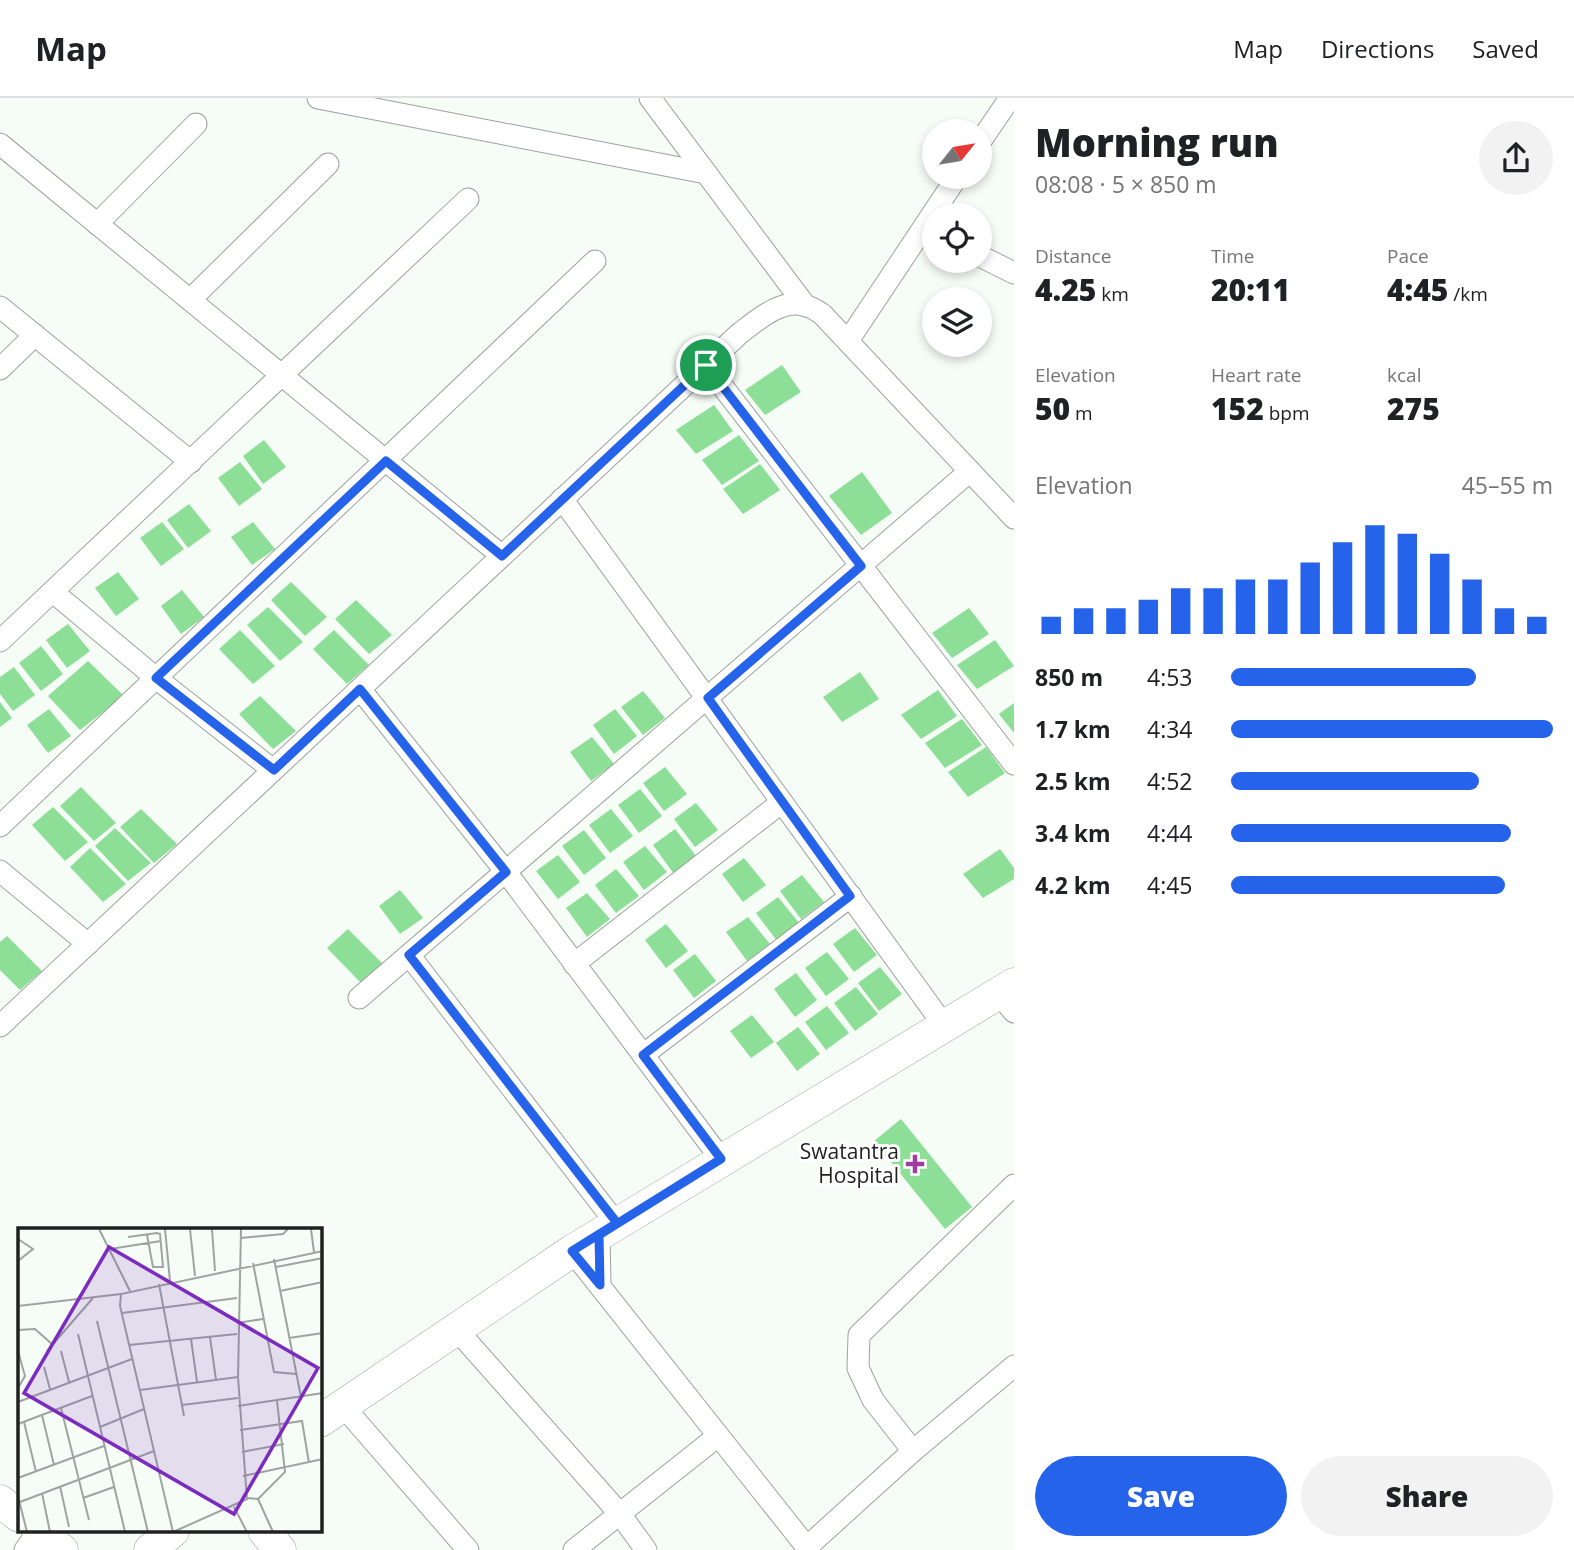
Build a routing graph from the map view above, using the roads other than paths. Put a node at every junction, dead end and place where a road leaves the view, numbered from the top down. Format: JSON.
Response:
{"nodes":[{"id":1,"x":650,"y":98,"type":"edge"},
{"id":2,"x":331,"y":99,"type":"edge"},
{"id":3,"x":1008,"y":109,"type":"edge"},
{"id":4,"x":196,"y":124,"type":"dead end"},
{"id":5,"x":992,"y":128,"type":"edge"},
{"id":6,"x":0,"y":144,"type":"edge"},
{"id":7,"x":328,"y":164,"type":"dead end"},
{"id":8,"x":706,"y":173,"type":"junction"},
{"id":9,"x":468,"y":199,"type":"dead end"},
{"id":10,"x":97,"y":224,"type":"junction"},
{"id":11,"x":922,"y":240,"type":"edge"},
{"id":12,"x":595,"y":261,"type":"dead end"},
{"id":13,"x":992,"y":262,"type":"edge"},
{"id":14,"x":1014,"y":273,"type":"edge"},
{"id":15,"x":190,"y":300,"type":"junction"},
{"id":16,"x":804,"y":304,"type":"junction"},
{"id":17,"x":0,"y":307,"type":"edge"},
{"id":18,"x":35,"y":335,"type":"junction"},
{"id":19,"x":848,"y":341,"type":"junction"},
{"id":20,"x":706,"y":365,"type":"junction"},
{"id":21,"x":0,"y":369,"type":"edge"},
{"id":22,"x":283,"y":376,"type":"junction"},
{"id":23,"x":386,"y":461,"type":"junction"},
{"id":24,"x":191,"y":462,"type":"junction"},
{"id":25,"x":970,"y":471,"type":"junction"},
{"id":26,"x":562,"y":499,"type":"junction"},
{"id":27,"x":1014,"y":518,"type":"edge"},
{"id":28,"x":502,"y":556,"type":"junction"},
{"id":29,"x":861,"y":566,"type":"junction"},
{"id":30,"x":53,"y":592,"type":"junction"},
{"id":31,"x":0,"y":641,"type":"edge"},
{"id":32,"x":156,"y":678,"type":"junction"},
{"id":33,"x":360,"y":689,"type":"junction"},
{"id":34,"x":708,"y":698,"type":"junction"},
{"id":35,"x":1014,"y":764,"type":"edge"},
{"id":36,"x":274,"y":770,"type":"junction"},
{"id":37,"x":782,"y":802,"type":"junction"},
{"id":38,"x":0,"y":826,"type":"edge"},
{"id":39,"x":0,"y":871,"type":"edge"},
{"id":40,"x":506,"y":872,"type":"junction"},
{"id":41,"x":850,"y":896,"type":"junction"},
{"id":42,"x":88,"y":944,"type":"junction"},
{"id":43,"x":409,"y":955,"type":"junction"},
{"id":44,"x":574,"y":964,"type":"junction"},
{"id":45,"x":1009,"y":996,"type":"edge"},
{"id":46,"x":359,"y":998,"type":"dead end"},
{"id":47,"x":943,"y":1024,"type":"junction"},
{"id":48,"x":0,"y":1026,"type":"edge"},
{"id":49,"x":643,"y":1055,"type":"junction"},
{"id":50,"x":721,"y":1159,"type":"junction"},
{"id":51,"x":1014,"y":1185,"type":"edge"},
{"id":52,"x":608,"y":1229,"type":"junction"},
{"id":53,"x":572,"y":1251,"type":"junction"},
{"id":54,"x":600,"y":1285,"type":"junction"},
{"id":55,"x":456,"y":1329,"type":"junction"},
{"id":56,"x":1014,"y":1366,"type":"edge"},
{"id":57,"x":332,"y":1413,"type":"edge"},
{"id":58,"x":719,"y":1436,"type":"junction"},
{"id":59,"x":913,"y":1451,"type":"junction"},
{"id":60,"x":0,"y":1501,"type":"edge"},
{"id":61,"x":620,"y":1514,"type":"junction"},
{"id":62,"x":18,"y":1515,"type":"edge"},
{"id":63,"x":37,"y":1532,"type":"edge"},
{"id":64,"x":39,"y":1532,"type":"edge"},
{"id":65,"x":172,"y":1532,"type":"edge"},
{"id":66,"x":265,"y":1532,"type":"edge"},
{"id":67,"x":808,"y":1549,"type":"edge"},
{"id":68,"x":25,"y":1550,"type":"edge"},
{"id":69,"x":62,"y":1550,"type":"edge"},
{"id":70,"x":150,"y":1550,"type":"edge"},
{"id":71,"x":280,"y":1550,"type":"edge"},
{"id":72,"x":468,"y":1550,"type":"edge"},
{"id":73,"x":574,"y":1550,"type":"edge"},
{"id":74,"x":646,"y":1550,"type":"edge"}],
"edges":[{"from":1,"to":8,"type":"street"},
{"from":2,"to":8,"type":"street"},
{"from":3,"to":5,"type":"street"},
{"from":4,"to":10,"type":"street"},
{"from":6,"to":10,"type":"street"},
{"from":7,"to":15,"type":"street"},
{"from":8,"to":16,"type":"street"},
{"from":9,"to":22,"type":"street"},
{"from":10,"to":15,"type":"street"},
{"from":11,"to":19,"type":"street"},
{"from":12,"to":23,"type":"street"},
{"from":13,"to":14,"type":"street"},
{"from":15,"to":22,"type":"street"},
{"from":16,"to":19,"type":"street"},
{"from":16,"to":20,"type":"street"},
{"from":17,"to":18,"type":"street"},
{"from":18,"to":21,"type":"street"},
{"from":18,"to":24,"type":"street"},
{"from":19,"to":25,"type":"street"},
{"from":20,"to":26,"type":"street"},
{"from":20,"to":29,"type":"street"},
{"from":22,"to":23,"type":"street"},
{"from":22,"to":24,"type":"street"},
{"from":23,"to":28,"type":"street"},
{"from":23,"to":32,"type":"street"},
{"from":24,"to":30,"type":"street"},
{"from":25,"to":27,"type":"street"},
{"from":25,"to":29,"type":"street"},
{"from":26,"to":28,"type":"street"},
{"from":26,"to":34,"type":"street"},
{"from":28,"to":33,"type":"street"},
{"from":29,"to":34,"type":"street"},
{"from":29,"to":35,"type":"street"},
{"from":30,"to":31,"type":"street"},
{"from":30,"to":32,"type":"street"},
{"from":32,"to":36,"type":"street"},
{"from":32,"to":38,"type":"street"},
{"from":33,"to":36,"type":"street"},
{"from":33,"to":40,"type":"street"},
{"from":34,"to":37,"type":"street"},
{"from":34,"to":40,"type":"street"},
{"from":36,"to":42,"type":"street"},
{"from":37,"to":41,"type":"street"},
{"from":37,"to":44,"type":"street"},
{"from":39,"to":42,"type":"street"},
{"from":40,"to":43,"type":"street"},
{"from":40,"to":44,"type":"street"},
{"from":41,"to":47,"type":"street"},
{"from":41,"to":49,"type":"street"},
{"from":42,"to":48,"type":"street"},
{"from":43,"to":46,"type":"street"},
{"from":43,"to":52,"type":"street"},
{"from":44,"to":49,"type":"street"},
{"from":45,"to":47,"type":"street"},
{"from":47,"to":50,"type":"street"},
{"from":49,"to":50,"type":"street"},
{"from":50,"to":52,"type":"street"},
{"from":51,"to":59,"type":"street"},
{"from":52,"to":53,"type":"street"},
{"from":52,"to":54,"type":"street"},
{"from":53,"to":54,"type":"street"},
{"from":53,"to":55,"type":"street"},
{"from":54,"to":58,"type":"street"},
{"from":55,"to":57,"type":"street"},
{"from":55,"to":61,"type":"street"},
{"from":56,"to":59,"type":"street"},
{"from":57,"to":72,"type":"street"},
{"from":58,"to":61,"type":"street"},
{"from":58,"to":67,"type":"street"},
{"from":59,"to":67,"type":"street"},
{"from":60,"to":62,"type":"street"},
{"from":61,"to":73,"type":"street"},
{"from":61,"to":74,"type":"street"},
{"from":63,"to":68,"type":"street"},
{"from":64,"to":69,"type":"street"},
{"from":65,"to":70,"type":"street"},
{"from":66,"to":71,"type":"street"}]}
